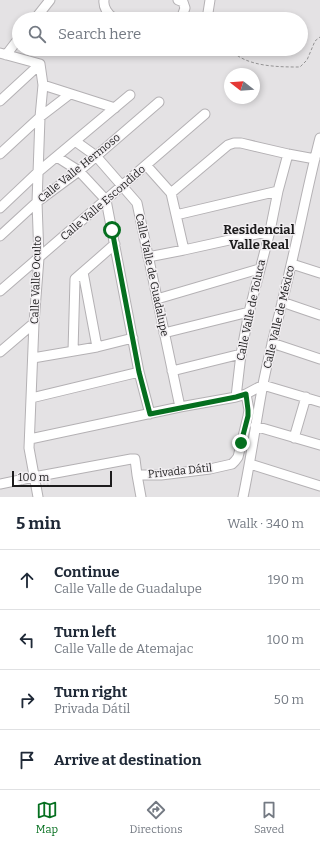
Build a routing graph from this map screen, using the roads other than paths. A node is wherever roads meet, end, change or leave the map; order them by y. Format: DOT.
graph roads {
  1 [pos="50,0"];
  2 [pos="104,0"];
  3 [pos="178,0"];
  4 [pos="210,0"];
  5 [pos="41,12"];
  6 [pos="107,12"];
  7 [pos="184,12"];
  8 [pos="209,12"];
  9 [pos="12,45"];
  10 [pos="3,54"];
  11 [pos="40,64"];
  12 [pos="43,85"];
  13 [pos="70,94"];
  14 [pos="130,95"];
  15 [pos="0,101"];
  16 [pos="159,102"];
  17 [pos="115,108"];
  18 [pos="205,114"];
  19 [pos="40,117"];
  20 [pos="320,138"];
  21 [pos="75,142"];
  22 [pos="0,154"];
  23 [pos="288,154"];
  24 [pos="96,156"];
  25 [pos="57,157"];
  26 [pos="316,164"];
  27 [pos="146,165"];
  28 [pos="79,171"];
  29 [pos="38,172"];
  30 [pos="122,186"];
  31 [pos="278,191"];
  32 [pos="171,193"];
  33 [pos="106,200"];
  34 [pos="38,202"];
  35 [pos="0,208"];
  36 [pos="176,215"];
  37 [pos="270,230"];
  38 [pos="0,236"];
  39 [pos="115,244"];
  40 [pos="184,250"];
  41 [pos="148,257"];
  42 [pos="39,258"];
  43 [pos="292,264"];
  44 [pos="260,269"];
  45 [pos="83,272"];
  46 [pos="320,273"];
  47 [pos="0,291"];
  48 [pos="157,299"];
  49 [pos="282,302"];
  50 [pos="249,312"];
  51 [pos="320,315"];
  52 [pos="34,323"];
  53 [pos="164,333"];
  54 [pos="133,338"];
  55 [pos="272,343"];
  56 [pos="97,347"];
  57 [pos="73,351"];
  58 [pos="0,352"];
  59 [pos="241,354"];
  60 [pos="33,358"];
  61 [pos="320,359"];
  62 [pos="172,371"];
  63 [pos="139,372"];
  64 [pos="263,385"];
  65 [pos="246,394"];
  66 [pos="236,397"];
  67 [pos="306,397"];
  68 [pos="31,398"];
  69 [pos="320,402"];
  70 [pos="180,407"];
  71 [pos="150,414"];
  72 [pos="255,426"];
  73 [pos="294,438"];
  74 [pos="30,439"];
  75 [pos="320,445"];
  76 [pos="250,464"];
  77 [pos="137,475"];
  78 [pos="34,476"];
  79 [pos="0,484"];
  80 [pos="320,486"];
  81 [pos="38,497"];
  82 [pos="141,497"];
  83 [pos="243,497"];
  1 -- 5 [label="street"];
  2 -- 6 [label="street"];
  3 -- 7 [label="street"];
  4 -- 8 [label="street"];
  9 -- 10 [label="street"];
  10 -- 11 [label="street"];
  11 -- 12 [label="street, Calle Valle Oculto"];
  11 -- 15 [label="street"];
  12 -- 13 [label="street"];
  12 -- 19 [label="street, Calle Valle Oculto"];
  13 -- 17 [label="street"];
  13 -- 19 [label="street"];
  14 -- 17 [label="street, Calle Valle Hermoso"];
  16 -- 24 [label="street, Calle Valle Hermoso"];
  17 -- 21 [label="street, Calle Valle Hermoso"];
  18 -- 27 [label="street, Calle Valle Escondido"];
  19 -- 22 [label="street"];
  19 -- 29 [label="street, Calle Valle Oculto"];
  20 -- 26 [label="street, Calle Valle de México"];
  21 -- 24 [label="street, Calle Valle de Guadalupe"];
  21 -- 25 [label="street, Calle Valle Hermoso"];
  23 -- 26 [label="street"];
  23 -- 31 [label="street, Calle Valle de Toluca"];
  23 -- 32 [label="street"];
  24 -- 28 [label="street, Calle Valle Hermoso"];
  24 -- 30 [label="street, Calle Valle de Guadalupe"];
  25 -- 28 [label="street"];
  25 -- 29 [label="street, Calle Valle Hermoso"];
  26 -- 43 [label="street, Calle Valle de México"];
  27 -- 30 [label="street, Calle Valle Escondido"];
  27 -- 32 [label="street"];
  28 -- 33 [label="street"];
  28 -- 34 [label="street, Calle Valle Hermoso"];
  29 -- 34 [label="street, Calle Valle Oculto"];
  29 -- 35 [label="street, Calle Valle Hermoso"];
  30 -- 33 [label="street, Calle Valle Escondido"];
  30 -- 41 [label="street, Calle Valle de Guadalupe"];
  31 -- 36 [label="street"];
  31 -- 37 [label="street, Calle Valle de Toluca"];
  32 -- 36 [label="street"];
  33 -- 39 [label="street"];
  33 -- 42 [label="street, Calle Valle Escondido"];
  34 -- 38 [label="street, Calle Valle Hermoso"];
  34 -- 42 [label="street, Calle Valle Oculto"];
  36 -- 40 [label="street"];
  37 -- 40 [label="street"];
  37 -- 44 [label="street, Calle Valle de Toluca"];
  39 -- 45 [label="street"];
  39 -- 54 [label="street"];
  40 -- 41 [label="street"];
  41 -- 48 [label="street, Calle Valle de Guadalupe"];
  42 -- 47 [label="street, Calle Valle Escondido"];
  42 -- 52 [label="street, Calle Valle Oculto"];
  43 -- 46 [label="street"];
  43 -- 49 [label="street, Calle Valle de México"];
  44 -- 48 [label="street"];
  44 -- 50 [label="street, Calle Valle de Toluca"];
  45 -- 56 [label="street"];
  45 -- 57 [label="street"];
  48 -- 53 [label="street, Calle Valle de Guadalupe"];
  49 -- 51 [label="street"];
  49 -- 55 [label="street, Calle Valle de México"];
  50 -- 53 [label="street"];
  50 -- 59 [label="street, Calle Valle de Toluca"];
  52 -- 58 [label="street"];
  52 -- 60 [label="street, Calle Valle Oculto"];
  53 -- 62 [label="street, Calle Valle de Guadalupe"];
  54 -- 56 [label="street"];
  54 -- 63 [label="street"];
  55 -- 61 [label="street"];
  55 -- 64 [label="street, Calle Valle de México"];
  56 -- 57 [label="street"];
  57 -- 60 [label="street"];
  59 -- 62 [label="street"];
  59 -- 66 [label="street, Calle Valle de Toluca"];
  60 -- 68 [label="street, Calle Valle Oculto"];
  62 -- 70 [label="street, Calle Valle de Guadalupe"];
  63 -- 68 [label="street"];
  63 -- 71 [label="street"];
  64 -- 65 [label="street"];
  64 -- 67 [label="street"];
  64 -- 72 [label="street, Calle Valle de México"];
  65 -- 66 [label="street"];
  65 -- 77 [label="street, Privada Dátil"];
  66 -- 70 [label="street"];
  67 -- 69 [label="street"];
  67 -- 73 [label="street"];
  68 -- 74 [label="street, Calle Valle Oculto"];
  70 -- 71 [label="street"];
  71 -- 74 [label="street"];
  72 -- 73 [label="street"];
  72 -- 76 [label="street, Calle Valle de México"];
  73 -- 75 [label="street"];
  74 -- 78 [label="street, Calle Valle Oculto"];
  76 -- 80 [label="street"];
  76 -- 83 [label="street, Calle Valle de México"];
  77 -- 78 [label="street, Privada Dátil"];
  77 -- 82 [label="street"];
  78 -- 79 [label="street, Privada Dátil"];
  78 -- 81 [label="street, Calle Valle Oculto"];
}
